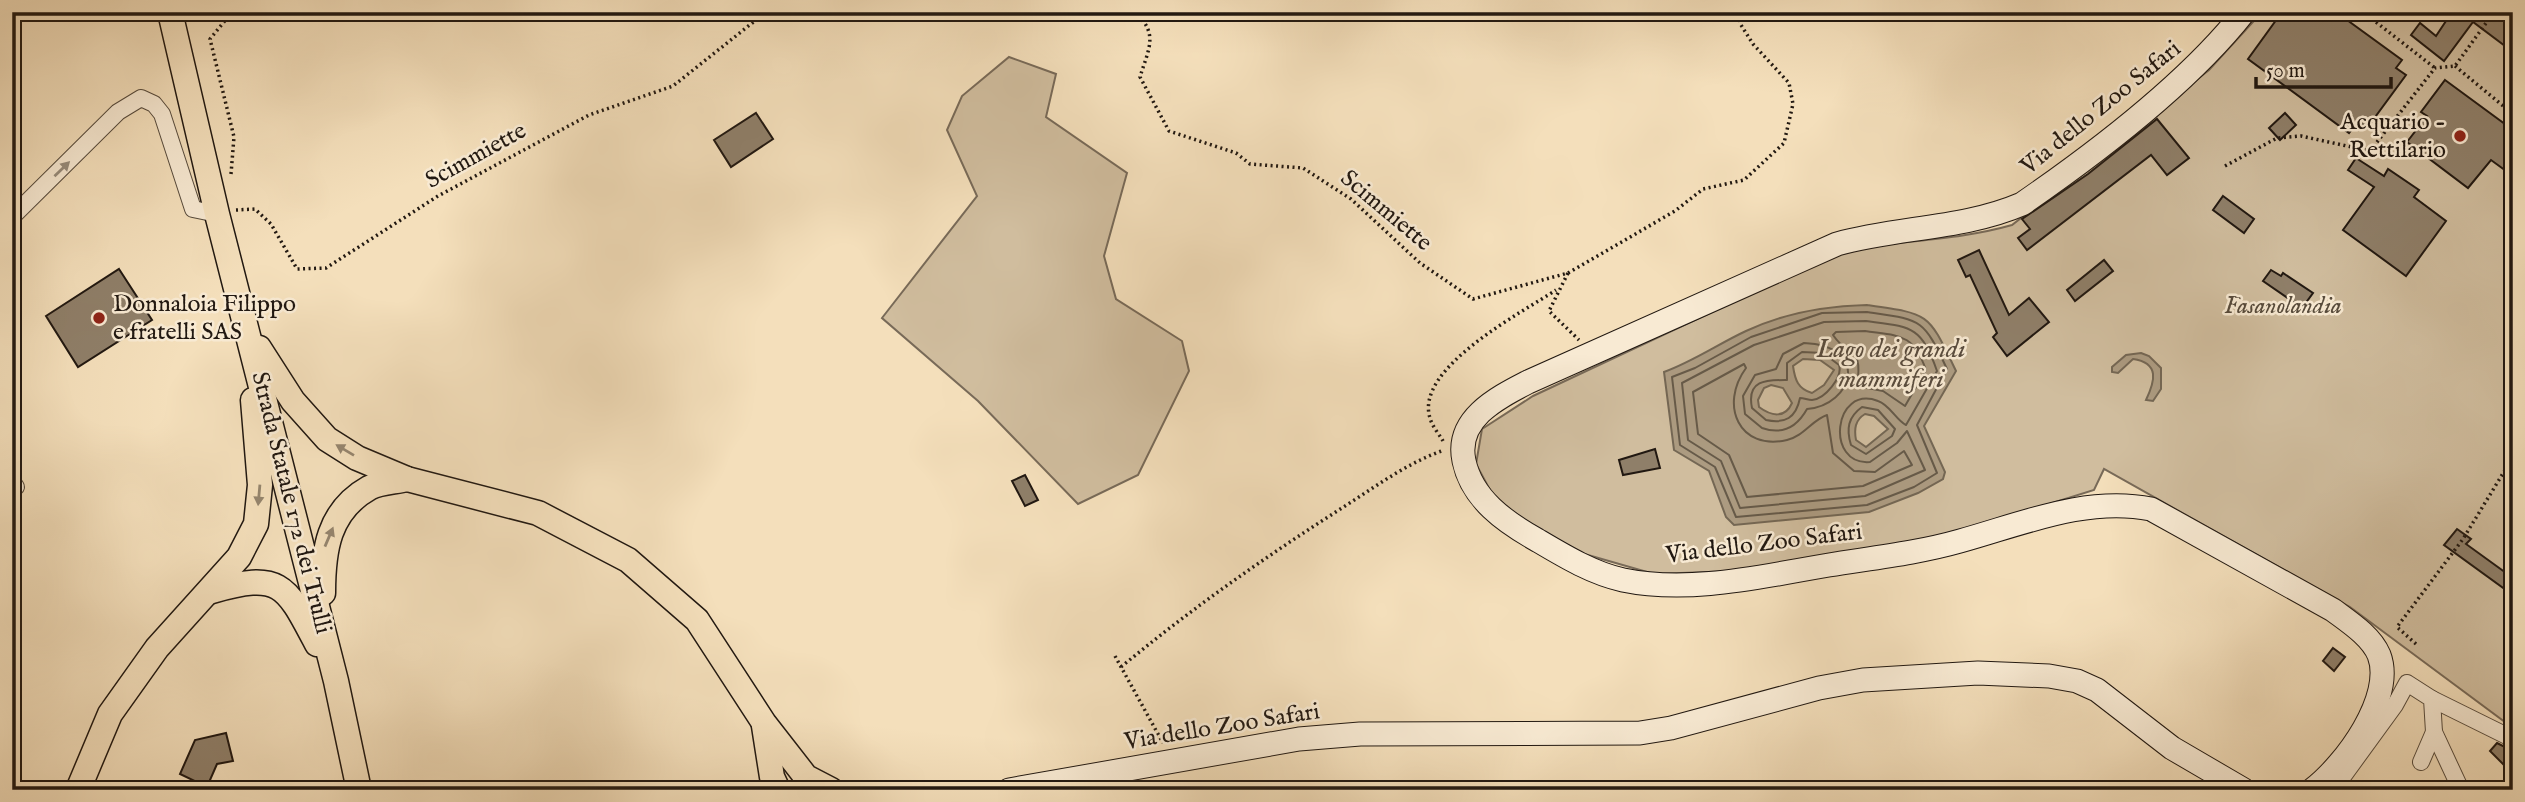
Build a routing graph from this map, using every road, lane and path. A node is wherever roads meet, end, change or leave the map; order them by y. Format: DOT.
graph roads {
  1 [pos="170,12"];
  2 [pos="232,12"];
  3 [pos="766,12"];
  4 [pos="1134,12"];
  5 [pos="1738,12"];
  6 [pos="2244,12"];
  7 [pos="2362,12"];
  8 [pos="2494,12"];
  9 [pos="2455,66"];
  10 [pos="2435,68"];
  11 [pos="2513,114"];
  12 [pos="2225,166"];
  13 [pos="214,202"];
  14 [pos="12,217"];
  15 [pos="1568,273"];
  16 [pos="1558,289"];
  17 [pos="247,330"];
  18 [pos="1593,354"];
  19 [pos="2513,457"];
  20 [pos="407,479"];
  21 [pos="212,591"];
  22 [pos="323,629"];
  23 [pos="2416,644"];
  24 [pos="1115,656"];
  25 [pos="1121,667"];
  26 [pos="336,681"];
  27 [pos="2432,699"];
  28 [pos="764,723"];
  29 [pos="2434,732"];
  30 [pos="2513,739"];
  31 [pos="1172,760"];
  32 [pos="2421,762"];
  33 [pos="807,784"];
  34 [pos="773,786"];
  35 [pos="78,790"];
  36 [pos="359,790"];
  37 [pos="831,790"];
  38 [pos="1009,790"];
  39 [pos="2244,790"];
  40 [pos="2312,790"];
  41 [pos="2327,790"];
  42 [pos="2461,790"];
  1 -- 13 [label="main road, Strada Statale 172 dei Trulli"];
  2 -- 13 [label="path"];
  3 -- 13 [label="path, Scimmiette"];
  4 -- 15 [label="path, Scimmiette"];
  5 -- 15 [label="path"];
  6 -- 18 [label="street, Via dello Zoo Safari"];
  7 -- 10 [label="path"];
  8 -- 9 [label="path"];
  9 -- 10 [label="path"];
  9 -- 11 [label="path"];
  10 -- 12 [label="path"];
  14 -- 13 [label="street, one-way"];
  13 -- 17 [label="main road, Strada Statale 172 dei Trulli"];
  15 -- 16 [label="path"];
  16 -- 18 [label="path"];
  16 -- 25 [label="path"];
  20 -- 17 [label="main road, one-way"];
  17 -- 21 [label="main road, one-way"];
  17 -- 22 [label="main road, Strada Statale 172 dei Trulli"];
  18 -- 40 [label="street, Via dello Zoo Safari"];
  19 -- 23 [label="path"];
  22 -- 20 [label="main road, one-way"];
  20 -- 28 [label="main road"];
  21 -- 26 [label="main road"];
  21 -- 35 [label="main road"];
  22 -- 26 [label="main road, Strada Statale 172 dei Trulli"];
  24 -- 25 [label="path"];
  25 -- 31 [label="path"];
  26 -- 36 [label="main road, Strada Statale 172 dei Trulli"];
  27 -- 29 [label="street"];
  27 -- 30 [label="street"];
  27 -- 41 [label="street"];
  28 -- 33 [label="main road"];
  28 -- 34 [label="main road"];
  29 -- 32 [label="street"];
  29 -- 42 [label="street"];
  31 -- 38 [label="street, Via dello Zoo Safari"];
  31 -- 39 [label="street, Via dello Zoo Safari"];
  33 -- 37 [label="main road"];
}
